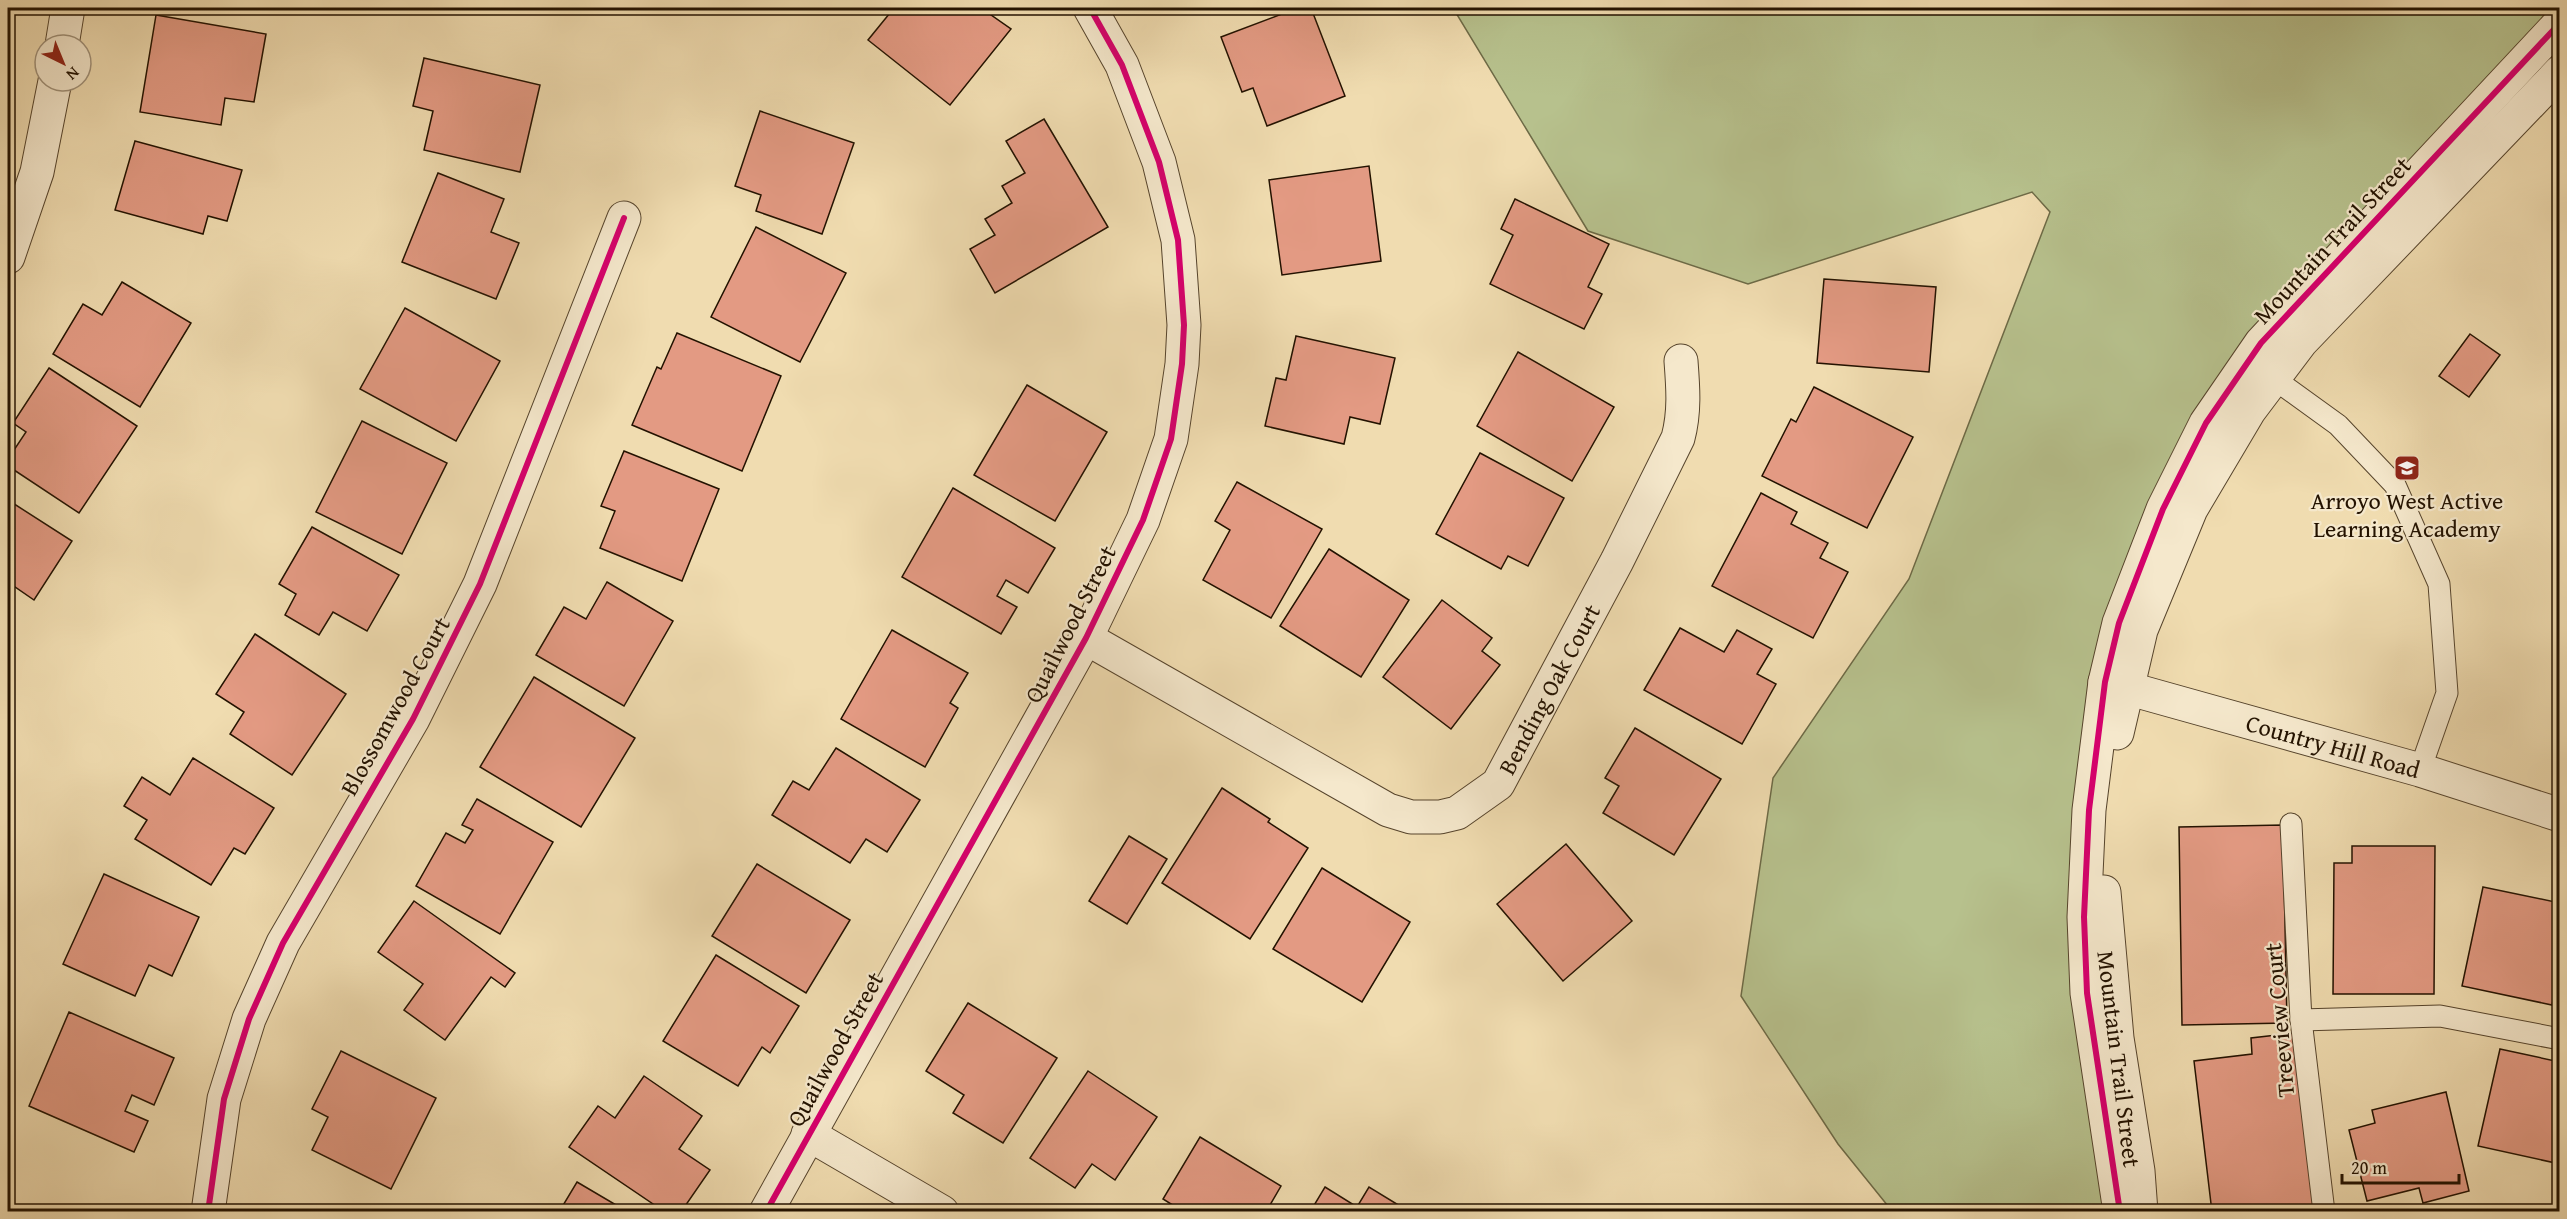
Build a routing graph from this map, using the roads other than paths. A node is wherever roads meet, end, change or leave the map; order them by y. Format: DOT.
graph roads {
  1 [pos="68,8"];
  2 [pos="1090,8"];
  3 [pos="2559,22"];
  4 [pos="64,33"];
  5 [pos="2559,72"];
  6 [pos="53,93"];
  7 [pos="624,218"];
  8 [pos="8,257"];
  9 [pos="1681,361"];
  10 [pos="2273,378"];
  11 [pos="1086,638"];
  12 [pos="2116,684"];
  13 [pos="2420,770"];
  14 [pos="2559,814"];
  15 [pos="2291,824"];
  16 [pos="2301,1020"];
  17 [pos="2559,1039"];
  18 [pos="808,1134"];
  19 [pos="208,1212"];
  20 [pos="766,1212"];
  21 [pos="942,1212"];
  22 [pos="2120,1212"];
  23 [pos="2141,1212"];
  24 [pos="2324,1212"];
  1 -- 4 [label="street"];
  2 -- 11 [label="street, Quailwood Street"];
  3 -- 12 [label="street, Mountain Trail Street"];
  5 -- 10 [label="street, Mountain Trail Street"];
  6 -- 8 [label="street"];
  7 -- 19 [label="street, Blossomwood Court"];
  9 -- 11 [label="street, Bending Oak Court"];
  10 -- 12 [label="street, Mountain Trail Street"];
  10 -- 13 [label="lane"];
  11 -- 18 [label="street, Quailwood Street"];
  12 -- 13 [label="street, Country Hill Road"];
  12 -- 22 [label="street, Mountain Trail Street"];
  12 -- 23 [label="street, Mountain Trail Street"];
  13 -- 14 [label="street, Country Hill Road"];
  15 -- 16 [label="lane, Treeview Court"];
  16 -- 17 [label="lane"];
  16 -- 24 [label="lane, Treeview Court"];
  18 -- 20 [label="street, Quailwood Street"];
  18 -- 21 [label="street"];
}
